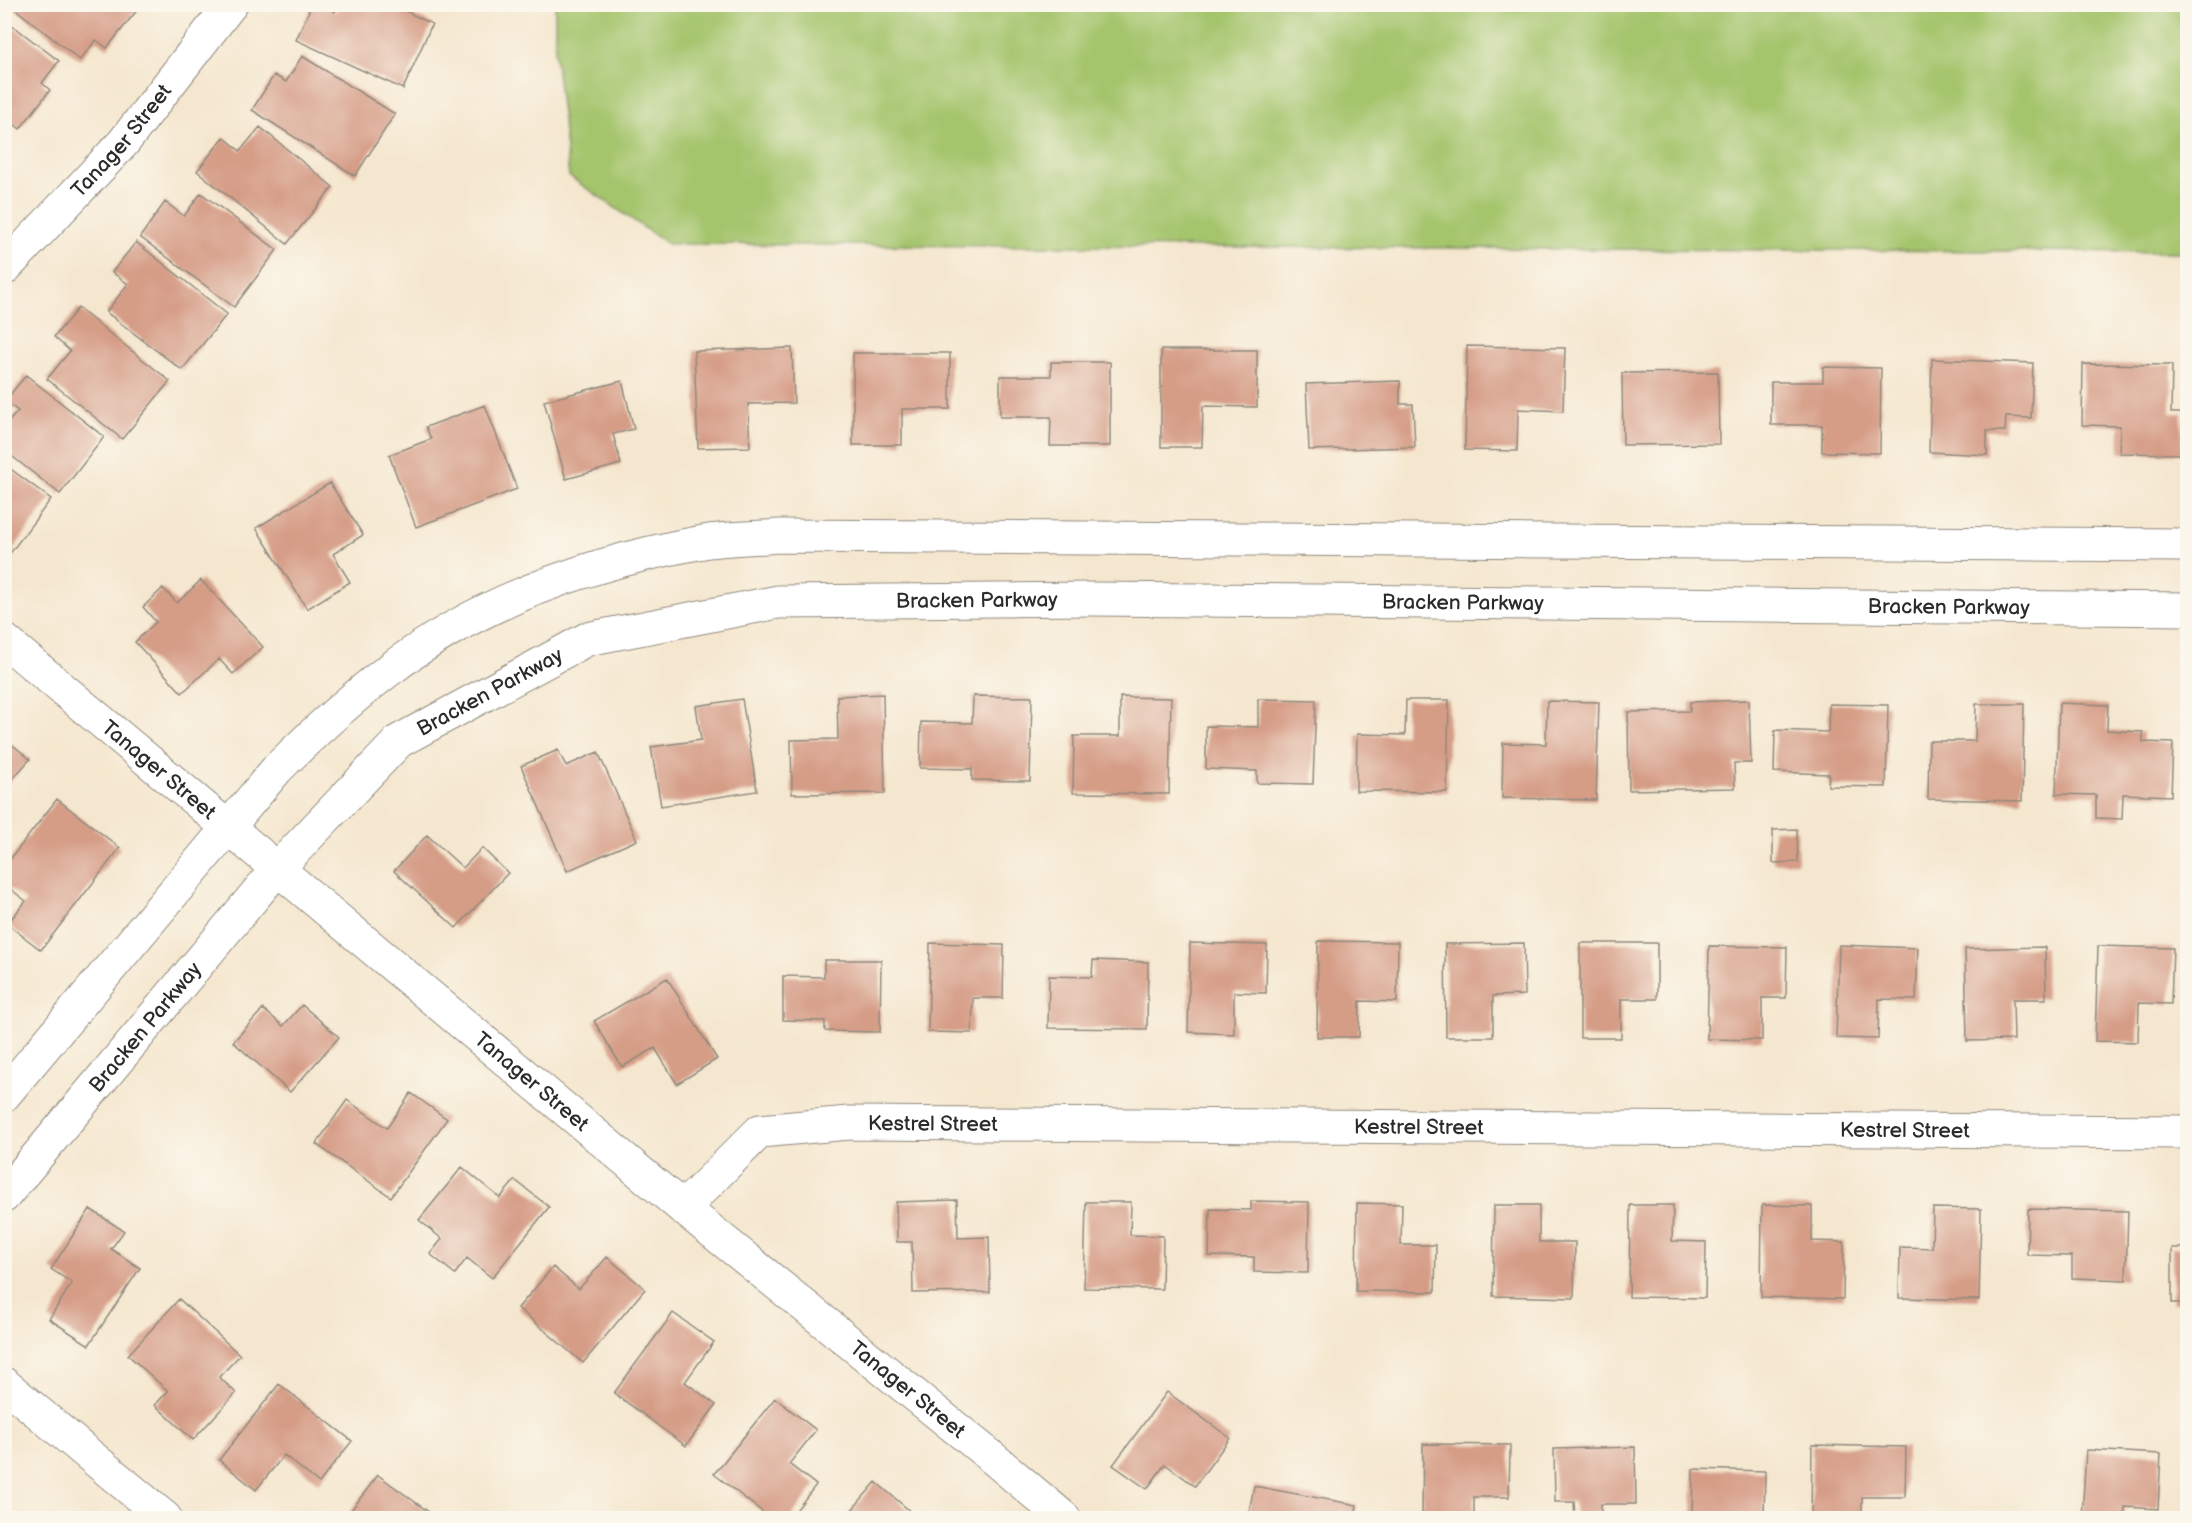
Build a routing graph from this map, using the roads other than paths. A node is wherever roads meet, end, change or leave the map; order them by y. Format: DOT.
graph roads {
  1 [pos="231,4"];
  2 [pos="4,269"];
  3 [pos="2187,545"];
  4 [pos="2187,609"];
  5 [pos="4,640"];
  6 [pos="227,827"];
  7 [pos="277,869"];
  8 [pos="4,1095"];
  9 [pos="2187,1132"];
  10 [pos="4,1196"];
  11 [pos="682,1208"];
  12 [pos="4,1384"];
  13 [pos="165,1518"];
  14 [pos="1064,1518"];
  1 -- 2 [label="street, Tanager Street"];
  3 -- 6 [label="street"];
  4 -- 7 [label="street, Bracken Parkway"];
  5 -- 6 [label="street, Tanager Street"];
  6 -- 7 [label="street, Tanager Street"];
  6 -- 8 [label="street"];
  7 -- 10 [label="street, Bracken Parkway"];
  7 -- 11 [label="street, Tanager Street"];
  9 -- 11 [label="street, Kestrel Street"];
  11 -- 14 [label="street, Tanager Street"];
  12 -- 13 [label="street"];
}
